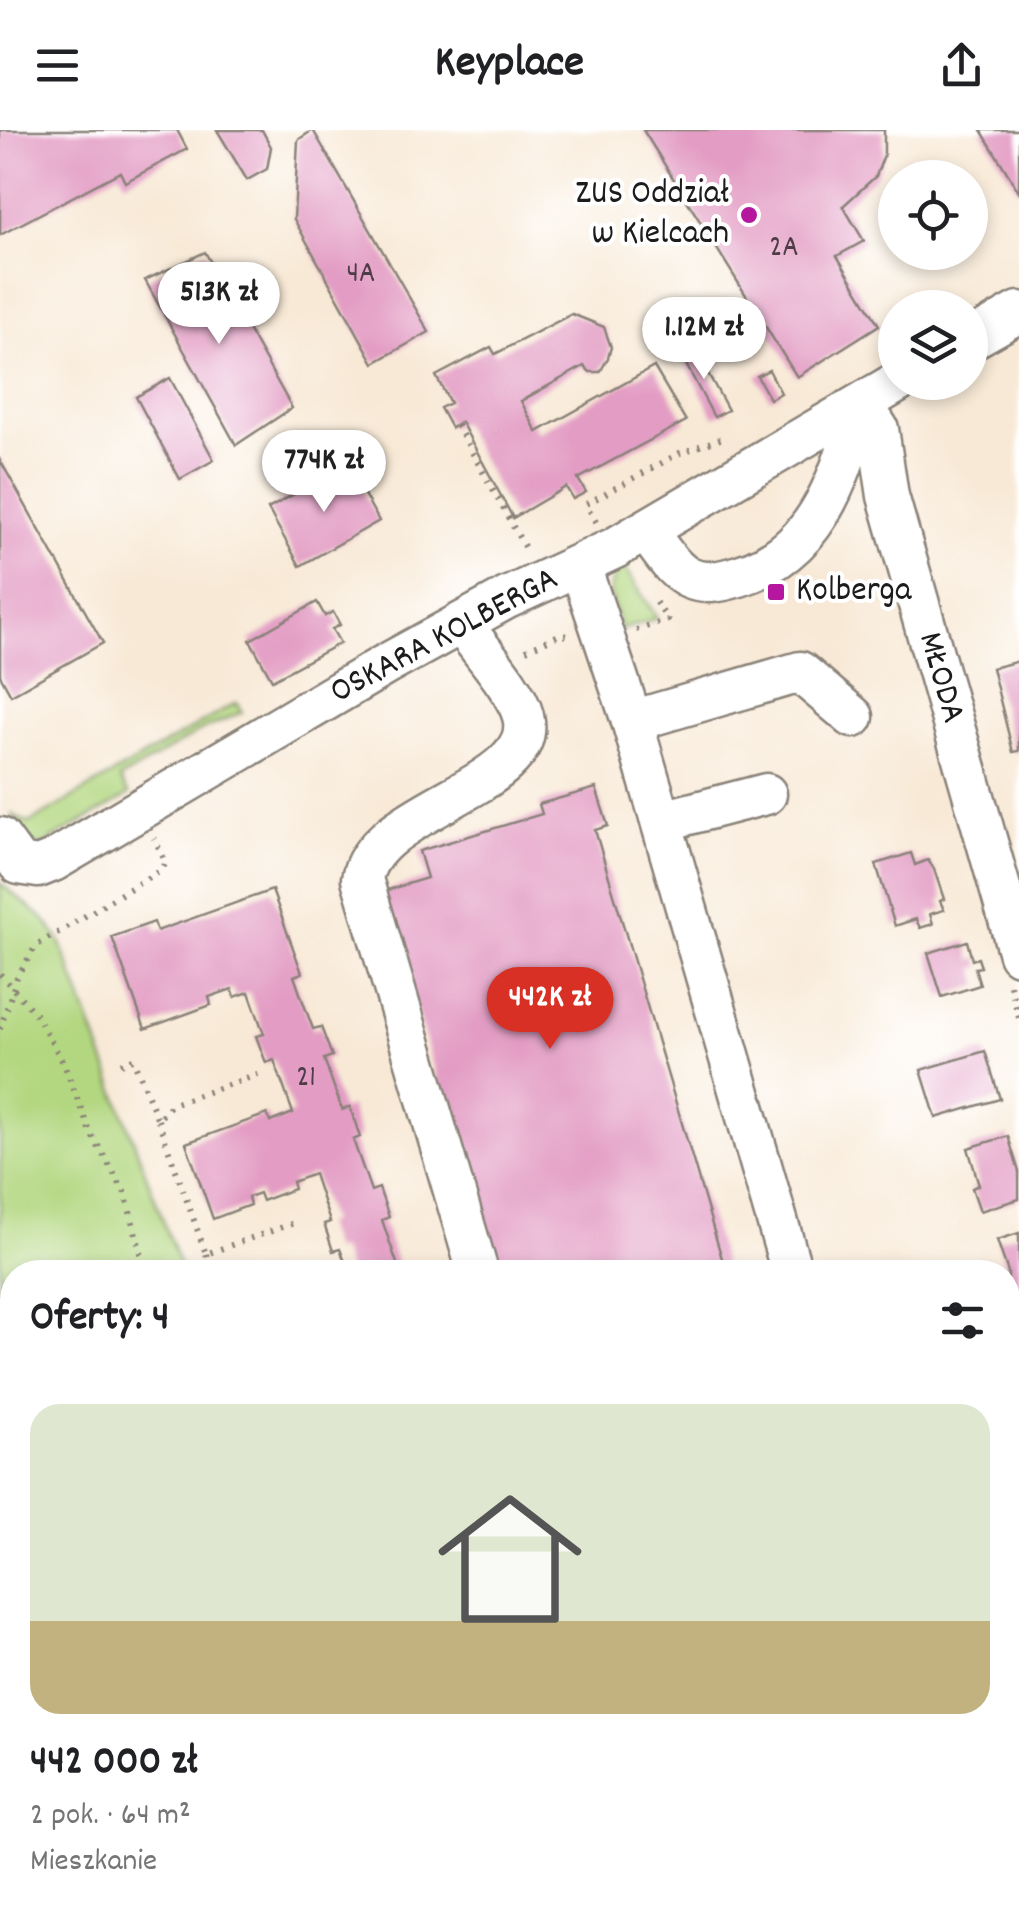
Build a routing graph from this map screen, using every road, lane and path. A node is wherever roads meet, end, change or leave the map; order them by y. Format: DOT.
graph roads {
  1 [pos="1019,312"];
  2 [pos="988,330"];
  3 [pos="878,394"];
  4 [pos="862,404"];
  5 [pos="457,424"];
  6 [pos="594,521"];
  7 [pos="646,531"];
  8 [pos="579,548"];
  9 [pos="529,556"];
  10 [pos="684,615"];
  11 [pos="668,620"];
  12 [pos="463,625"];
  13 [pos="853,717"];
  14 [pos="632,721"];
  15 [pos="766,794"];
  16 [pos="662,821"];
  17 [pos="158,834"];
  18 [pos="0,838"];
  19 [pos="1014,968"];
  20 [pos="0,974"];
  21 [pos="14,989"];
  22 [pos="1019,1018"];
  23 [pos="0,1026"];
  24 [pos="121,1064"];
  25 [pos="260,1074"];
  26 [pos="158,1120"];
  27 [pos="297,1222"];
  28 [pos="206,1254"];
  29 [pos="143,1260"];
  30 [pos="208,1260"];
  31 [pos="474,1260"];
  32 [pos="789,1260"];
  1 -- 2 [label="street"];
  3 -- 4 [label="street, OSKARA KOLBERGA"];
  4 -- 7 [label="street, OSKARA KOLBERGA"];
  4 -- 7 [label="street"];
  4 -- 19 [label="street, MŁODA"];
  5 -- 9 [label="path"];
  6 -- 8 [label="path"];
  7 -- 8 [label="street, OSKARA KOLBERGA"];
  8 -- 12 [label="street, OSKARA KOLBERGA"];
  8 -- 14 [label="street"];
  10 -- 11 [label="path"];
  12 -- 18 [label="street, OSKARA KOLBERGA"];
  12 -- 31 [label="street"];
  13 -- 14 [label="street"];
  14 -- 16 [label="street"];
  15 -- 16 [label="street"];
  16 -- 32 [label="street"];
  17 -- 21 [label="path"];
  19 -- 22 [label="path"];
  20 -- 21 [label="path"];
  21 -- 23 [label="path"];
  21 -- 29 [label="path"];
  24 -- 26 [label="path"];
  25 -- 26 [label="path"];
  26 -- 28 [label="path"];
  27 -- 28 [label="path"];
  28 -- 30 [label="path"];
}
